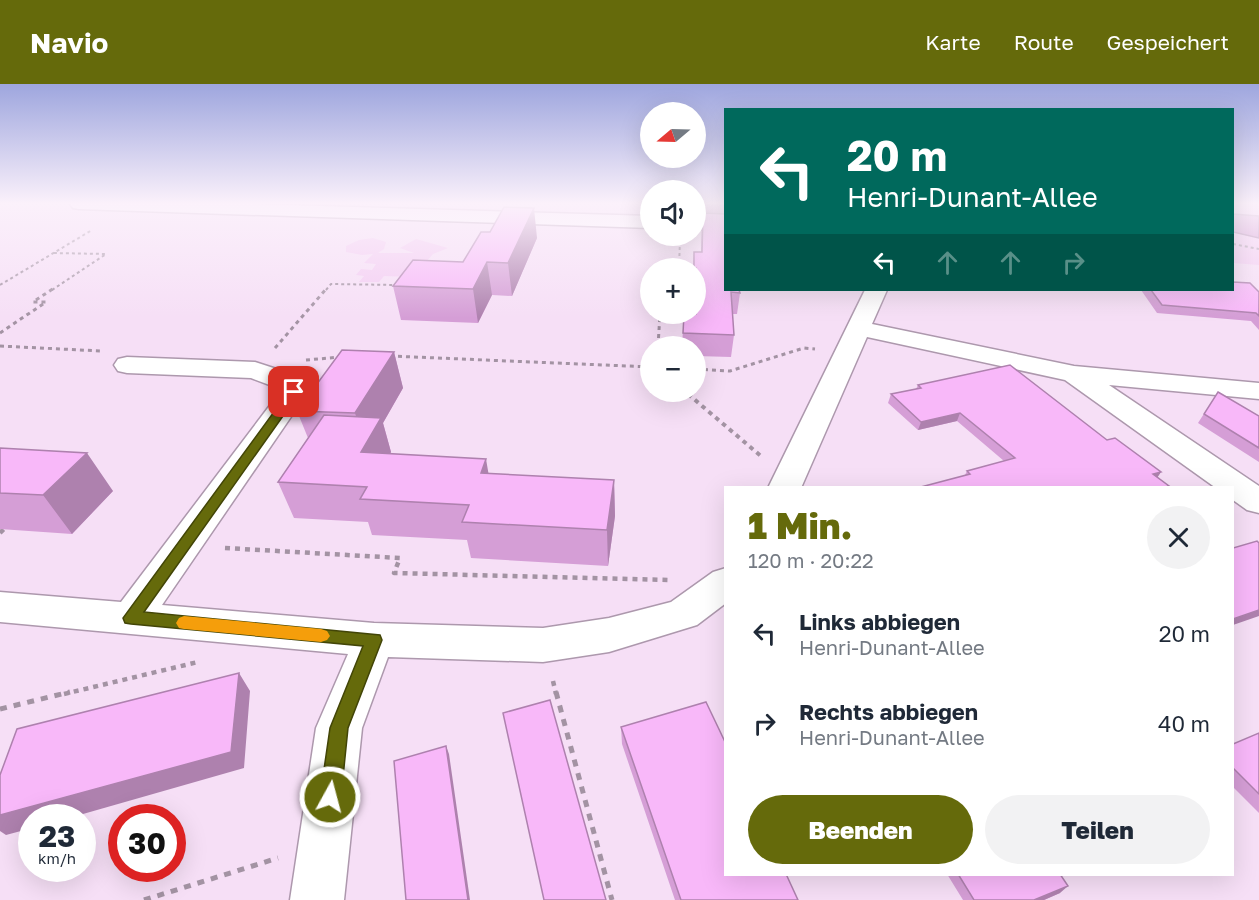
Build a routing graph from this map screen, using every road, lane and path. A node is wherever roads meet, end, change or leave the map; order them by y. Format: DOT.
graph roads {
  1 [pos="71,242"];
  2 [pos="1234,244"];
  3 [pos="1259,249"];
  4 [pos="53,253"];
  5 [pos="0,285"];
  6 [pos="401,285"];
  7 [pos="876,291"];
  8 [pos="859,328"];
  9 [pos="0,333"];
  10 [pos="0,346"];
  11 [pos="848,353"];
  12 [pos="379,356"];
  13 [pos="344,357"];
  14 [pos="127,365"];
  15 [pos="258,367"];
  16 [pos="640,367"];
  17 [pos="706,370"];
  18 [pos="1074,374"];
  19 [pos="1259,391"];
  20 [pos="696,402"];
  21 [pos="786,484"];
  22 [pos="1227,486"];
  23 [pos="1234,491"];
  24 [pos="1249,502"];
  25 [pos="183,546"];
  26 [pos="679,580"];
  27 [pos="724,583"];
  28 [pos="0,607"];
  29 [pos="131,618"];
  30 [pos="374,640"];
  31 [pos="208,659"];
  32 [pos="0,709"];
  33 [pos="560,709"];
  34 [pos="325,844"];
  35 [pos="144,900"];
  36 [pos="317,900"];
  37 [pos="612,900"];
  1 -- 4 [label="path"];
  2 -- 3 [label="path"];
  4 -- 5 [label="path"];
  4 -- 9 [label="path"];
  6 -- 15 [label="path"];
  7 -- 8 [label="street"];
  8 -- 11 [label="street"];
  8 -- 18 [label="street"];
  10 -- 14 [label="path"];
  11 -- 17 [label="path"];
  11 -- 21 [label="street"];
  12 -- 16 [label="path"];
  13 -- 15 [label="path"];
  14 -- 15 [label="street"];
  15 -- 25 [label="street"];
  18 -- 19 [label="street"];
  18 -- 22 [label="street"];
  20 -- 21 [label="path"];
  23 -- 24 [label="street"];
  25 -- 26 [label="path"];
  25 -- 29 [label="street"];
  27 -- 30 [label="street"];
  28 -- 29 [label="street"];
  29 -- 30 [label="street"];
  30 -- 34 [label="street"];
  31 -- 32 [label="path"];
  33 -- 37 [label="path"];
  34 -- 35 [label="path"];
  34 -- 36 [label="street"];
}
